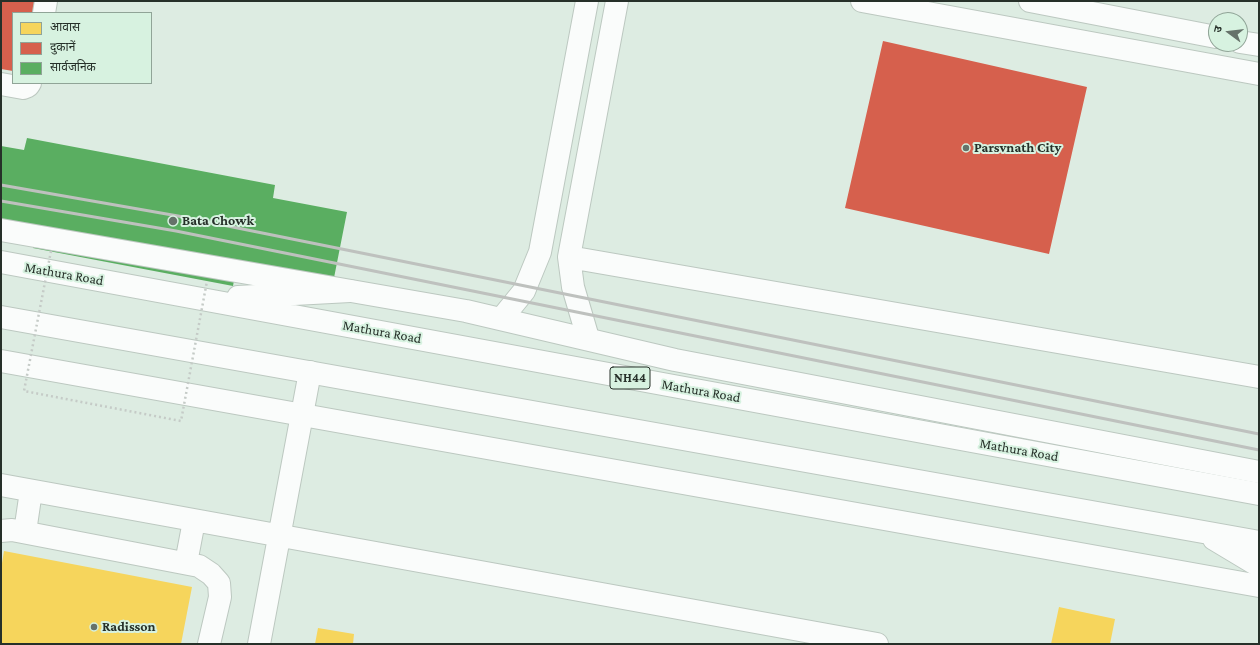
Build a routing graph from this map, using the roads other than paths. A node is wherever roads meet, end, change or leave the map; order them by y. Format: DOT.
graph roads {
  1 [pos="46,1"];
  2 [pos="587,1"];
  3 [pos="617,1"];
  4 [pos="862,1"];
  5 [pos="1030,1"];
  6 [pos="44,12"];
  7 [pos="1208,35"];
  8 [pos="1248,43"];
  9 [pos="1259,45"];
  10 [pos="1259,74"];
  11 [pos="1,84"];
  12 [pos="29,84"];
  13 [pos="1,230"];
  14 [pos="569,257"];
  15 [pos="1,262"];
  16 [pos="204,290"];
  17 [pos="350,291"];
  18 [pos="1,317"];
  19 [pos="502,318"];
  20 [pos="588,338"];
  21 [pos="1,361"];
  22 [pos="310,372"];
  23 [pos="1259,377"];
  24 [pos="302,416"];
  25 [pos="1259,472"];
  26 [pos="1,485"];
  27 [pos="31,490"];
  28 [pos="1259,494"];
  29 [pos="194,520"];
  30 [pos="1,531"];
  31 [pos="25,532"];
  32 [pos="1203,532"];
  33 [pos="279,536"];
  34 [pos="1259,542"];
  35 [pos="186,563"];
  36 [pos="1259,566"];
  37 [pos="1259,586"];
  38 [pos="209,644"];
  39 [pos="259,644"];
  40 [pos="877,644"];
  1 -- 6 [label="main road"];
  2 -- 19 [label="main road"];
  3 -- 14 [label="main road"];
  4 -- 10 [label="main road"];
  5 -- 7 [label="main road"];
  8 -- 9 [label="main road"];
  11 -- 12 [label="main road"];
  13 -- 17 [label="main road"];
  14 -- 20 [label="main road"];
  14 -- 23 [label="main road"];
  15 -- 16 [label="main road, Mathura Road / NH44"];
  16 -- 17 [label="main road"];
  16 -- 28 [label="main road, Mathura Road / NH44"];
  17 -- 19 [label="main road"];
  18 -- 22 [label="main road"];
  19 -- 20 [label="main road"];
  20 -- 25 [label="main road"];
  21 -- 24 [label="main road"];
  22 -- 24 [label="main road"];
  22 -- 32 [label="main road"];
  24 -- 33 [label="main road"];
  24 -- 37 [label="main road"];
  26 -- 27 [label="main road"];
  27 -- 29 [label="main road"];
  27 -- 31 [label="main road"];
  29 -- 33 [label="main road"];
  29 -- 35 [label="main road"];
  30 -- 31 [label="main road"];
  31 -- 35 [label="main road"];
  32 -- 34 [label="main road"];
  32 -- 36 [label="main road"];
  33 -- 39 [label="main road"];
  33 -- 40 [label="main road"];
  35 -- 38 [label="main road"];
}
